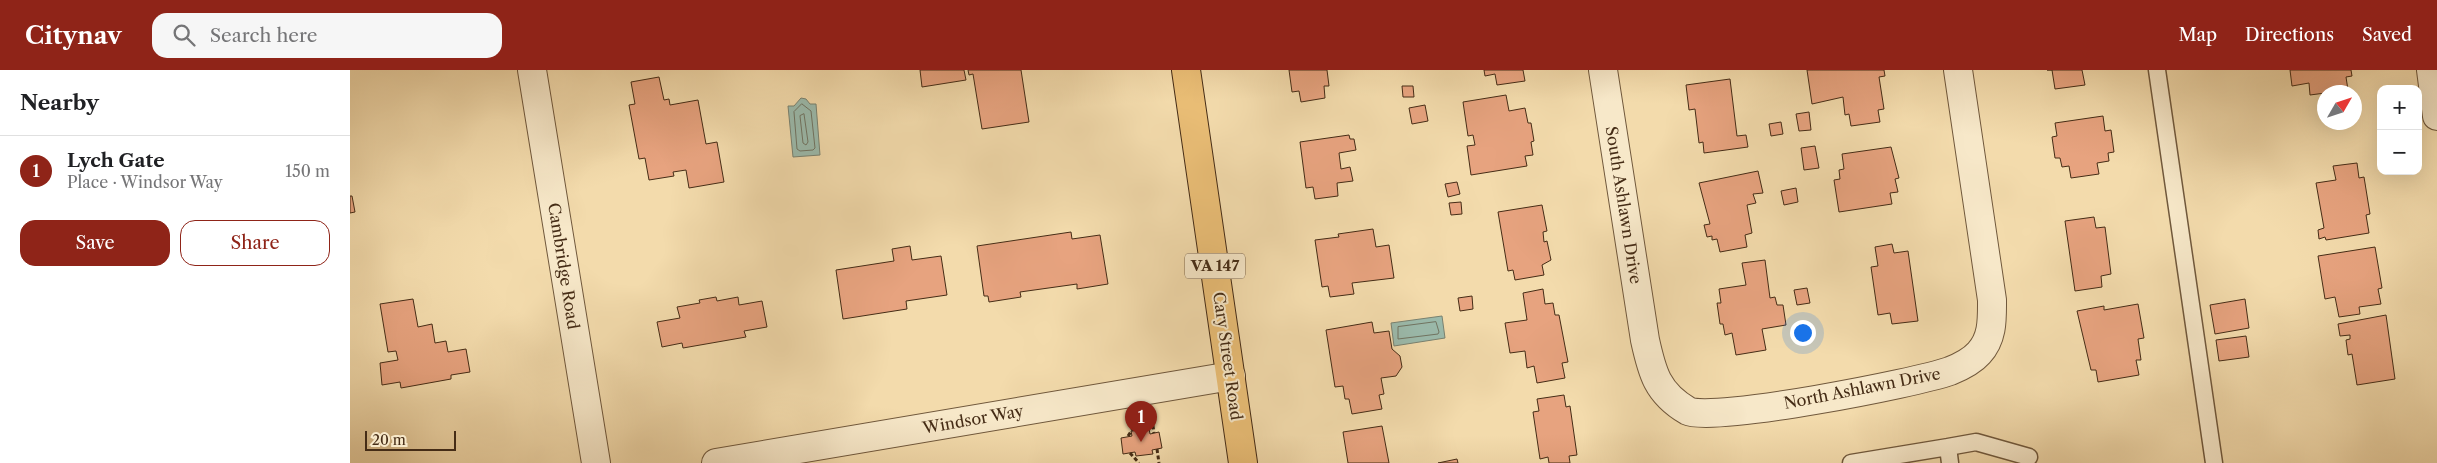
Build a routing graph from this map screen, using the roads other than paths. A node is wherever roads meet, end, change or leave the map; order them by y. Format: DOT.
graph roads {
  1 [pos="532,70"];
  2 [pos="1186,70"];
  3 [pos="1603,70"];
  4 [pos="1958,70"];
  5 [pos="2157,70"];
  6 [pos="2430,70"];
  7 [pos="2437,116"];
  8 [pos="1645,340"];
  9 [pos="1231,376"];
  10 [pos="1948,446"];
  11 [pos="2029,457"];
  12 [pos="596,463"];
  13 [pos="716,463"];
  14 [pos="1243,463"];
  15 [pos="1851,463"];
  16 [pos="1950,463"];
  17 [pos="2214,463"];
  1 -- 12 [label="street, Cambridge Road"];
  2 -- 9 [label="main road, Cary Street Road / VA 147"];
  3 -- 8 [label="street, South Ashlawn Drive"];
  4 -- 8 [label="street, North Ashlawn Drive"];
  5 -- 17 [label="lane"];
  6 -- 7 [label="street"];
  9 -- 13 [label="street, Windsor Way"];
  9 -- 14 [label="main road, Cary Street Road / VA 147"];
  10 -- 11 [label="lane"];
  10 -- 15 [label="lane"];
  10 -- 16 [label="lane"];
}
